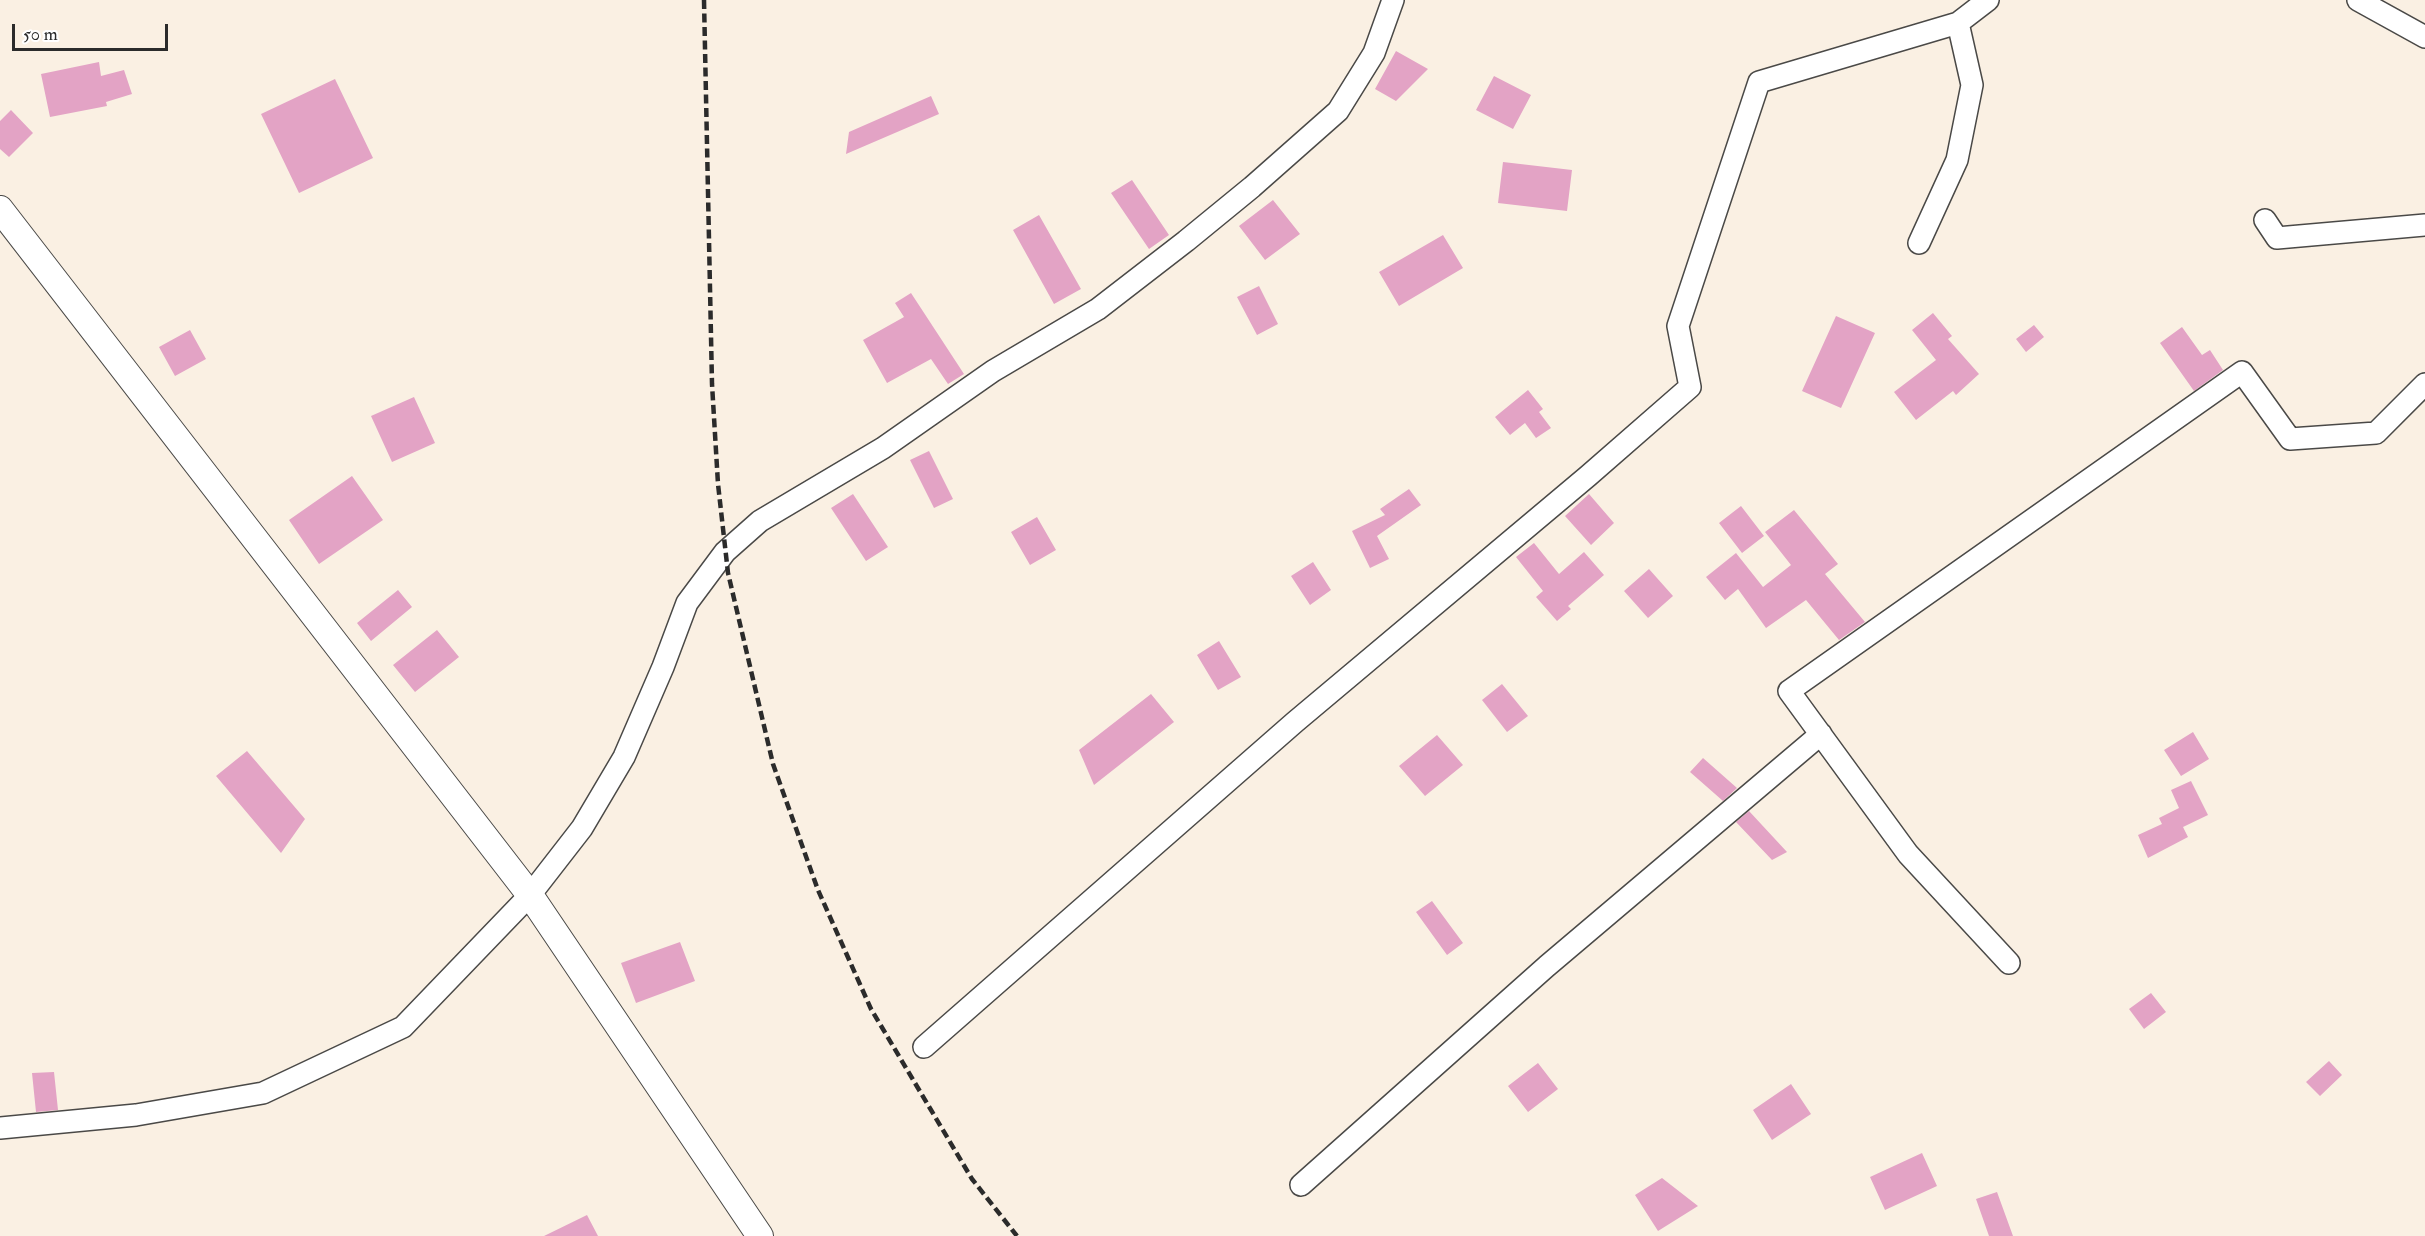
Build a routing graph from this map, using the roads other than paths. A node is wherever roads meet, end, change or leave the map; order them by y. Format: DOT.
graph roads {
  1 [pos="1393,0"];
  2 [pos="1988,0"];
  3 [pos="2358,0"];
  4 [pos="1958,23"];
  5 [pos="2425,37"];
  6 [pos="0,209"];
  7 [pos="2265,220"];
  8 [pos="2425,225"];
  9 [pos="1919,243"];
  10 [pos="2425,384"];
  11 [pos="1821,734"];
  12 [pos="530,894"];
  13 [pos="2008,963"];
  14 [pos="924,1047"];
  15 [pos="0,1128"];
  16 [pos="1301,1185"];
  17 [pos="760,1236"];
  1 -- 12 [label="street"];
  2 -- 4 [label="street"];
  3 -- 5 [label="street"];
  4 -- 9 [label="street"];
  4 -- 14 [label="street"];
  6 -- 12 [label="main road"];
  7 -- 8 [label="street"];
  10 -- 11 [label="street"];
  11 -- 13 [label="street"];
  11 -- 16 [label="street"];
  12 -- 15 [label="street"];
  12 -- 17 [label="main road"];
}
